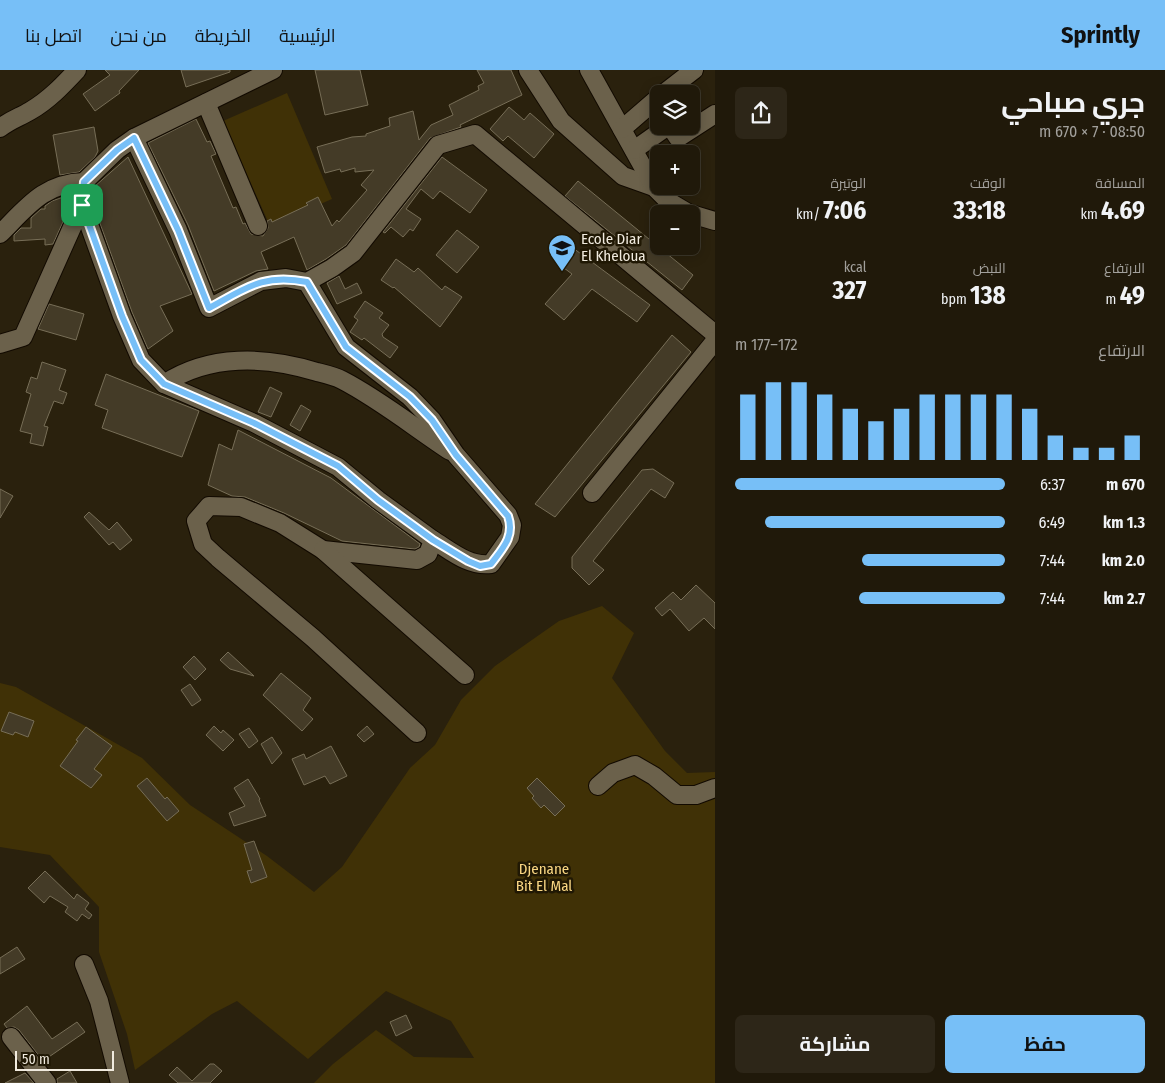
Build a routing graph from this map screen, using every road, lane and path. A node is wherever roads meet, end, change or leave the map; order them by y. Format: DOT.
graph roads {
  1 [pos="77,70"];
  2 [pos="273,70"];
  3 [pos="528,70"];
  4 [pos="589,70"];
  5 [pos="694,70"];
  6 [pos="675,85"];
  7 [pos="206,103"];
  8 [pos="650,105"];
  9 [pos="715,114"];
  10 [pos="700,124"];
  11 [pos="0,128"];
  12 [pos="622,129"];
  13 [pos="656,135"];
  14 [pos="134,138"];
  15 [pos="634,150"];
  16 [pos="650,180"];
  17 [pos="84,182"];
  18 [pos="650,186"];
  19 [pos="662,195"];
  20 [pos="82,205"];
  21 [pos="675,205"];
  22 [pos="700,217"];
  23 [pos="715,221"];
  24 [pos="258,226"];
  25 [pos="0,234"];
  26 [pos="307,282"];
  27 [pos="715,334"];
  28 [pos="715,341"];
  29 [pos="0,344"];
  30 [pos="164,384"];
  31 [pos="456,455"];
  32 [pos="592,493"];
  33 [pos="433,540"];
  34 [pos="323,550"];
  35 [pos="464,675"];
  36 [pos="416,733"];
  37 [pos="598,786"];
  38 [pos="715,788"];
  39 [pos="84,964"];
  40 [pos="11,1037"];
  41 [pos="47,1083"];
  42 [pos="120,1083"];
  1 -- 11 [label="street"];
  2 -- 7 [label="street"];
  3 -- 18 [label="street"];
  4 -- 12 [label="street"];
  5 -- 6 [label="street"];
  7 -- 14 [label="street"];
  7 -- 24 [label="street"];
  8 -- 12 [label="street"];
  9 -- 10 [label="street"];
  12 -- 15 [label="street"];
  13 -- 15 [label="street"];
  14 -- 17 [label="street"];
  14 -- 26 [label="street"];
  15 -- 16 [label="street"];
  17 -- 20 [label="street"];
  17 -- 25 [label="street"];
  19 -- 21 [label="street"];
  20 -- 29 [label="street"];
  20 -- 30 [label="street"];
  22 -- 23 [label="street"];
  26 -- 27 [label="street"];
  26 -- 31 [label="street"];
  28 -- 32 [label="street"];
  30 -- 31 [label="street"];
  30 -- 33 [label="street"];
  31 -- 33 [label="street"];
  33 -- 34 [label="street"];
  34 -- 35 [label="street"];
  34 -- 36 [label="street"];
  37 -- 38 [label="street"];
  39 -- 42 [label="street"];
  40 -- 41 [label="street"];
}
